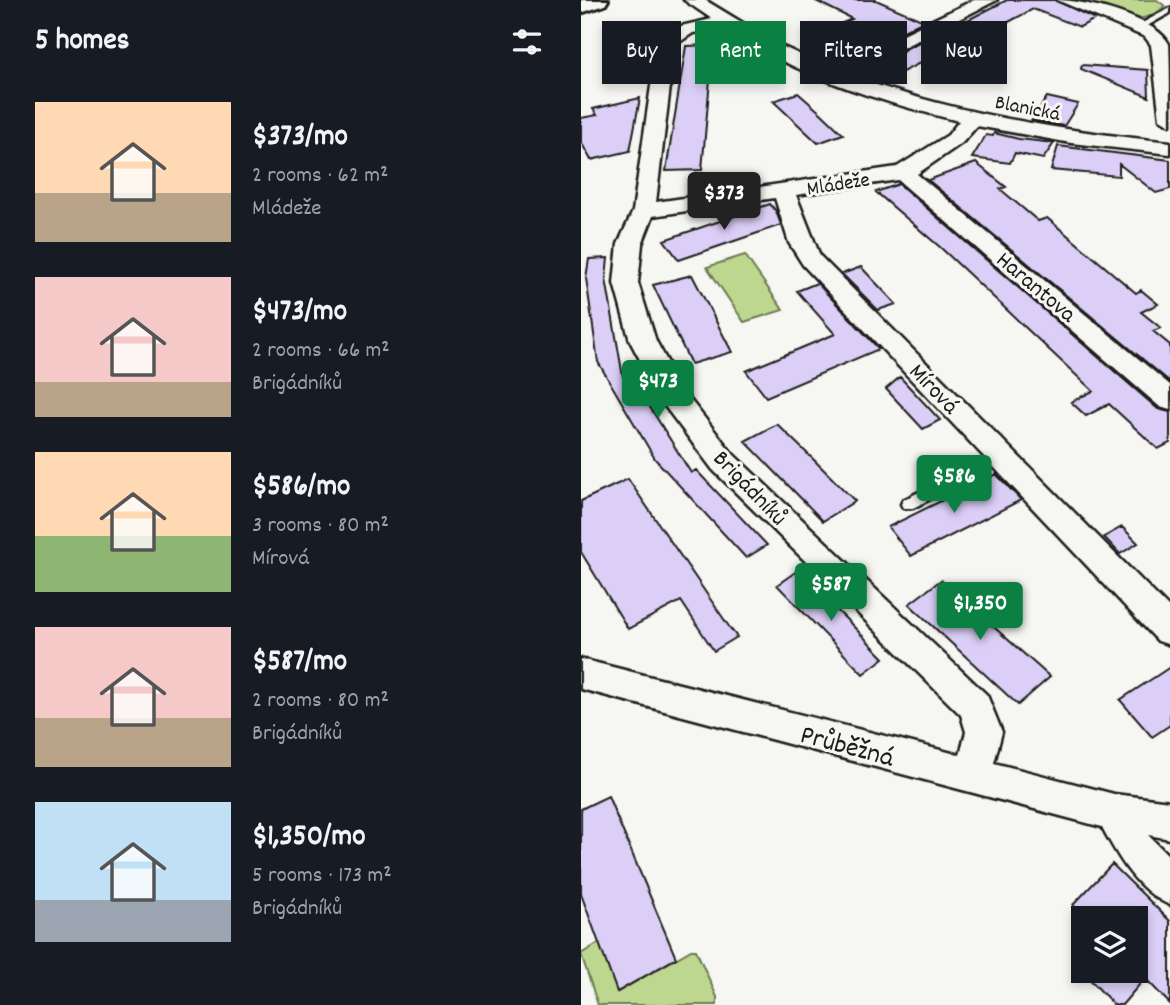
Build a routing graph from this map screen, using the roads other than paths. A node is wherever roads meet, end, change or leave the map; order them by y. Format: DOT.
graph roads {
  1 [pos="597,0"];
  2 [pos="988,0"];
  3 [pos="1066,0"];
  4 [pos="1163,0"];
  5 [pos="698,3"];
  6 [pos="1170,3"];
  7 [pos="581,6"];
  8 [pos="1170,10"];
  9 [pos="726,21"];
  10 [pos="695,27"];
  11 [pos="686,28"];
  12 [pos="1137,28"];
  13 [pos="907,39"];
  14 [pos="858,84"];
  15 [pos="972,119"];
  16 [pos="1170,119"];
  17 [pos="1170,148"];
  18 [pos="904,173"];
  19 [pos="783,191"];
  20 [pos="643,211"];
  21 [pos="1170,400"];
  22 [pos="1001,456"];
  23 [pos="908,504"];
  24 [pos="1170,631"];
  25 [pos="581,674"];
  26 [pos="973,776"];
  27 [pos="1114,813"];
  28 [pos="1170,820"];
  29 [pos="1170,885"];
  1 -- 7 [label="main road"];
  2 -- 13 [label="street"];
  3 -- 12 [label="street"];
  4 -- 6 [label="lane"];
  5 -- 9 [label="street, Blanická"];
  5 -- 11 [label="street, Brigádníků"];
  8 -- 12 [label="lane"];
  10 -- 11 [label="street"];
  11 -- 20 [label="street, Brigádníků"];
  12 -- 16 [label="street"];
  14 -- 15 [label="street, Blanická"];
  15 -- 17 [label="street, Blanická"];
  15 -- 18 [label="street, Mládeže"];
  18 -- 19 [label="street, Mládeže"];
  18 -- 21 [label="street, Harantova"];
  19 -- 20 [label="street, Mládeže"];
  19 -- 22 [label="street, Mírová"];
  20 -- 26 [label="street, Brigádníků"];
  22 -- 23 [label="lane"];
  22 -- 24 [label="street, Mírová"];
  25 -- 26 [label="street, Průběžná"];
  26 -- 27 [label="street, Průběžná"];
  27 -- 28 [label="street, Průběžná"];
  27 -- 29 [label="street"];
}
